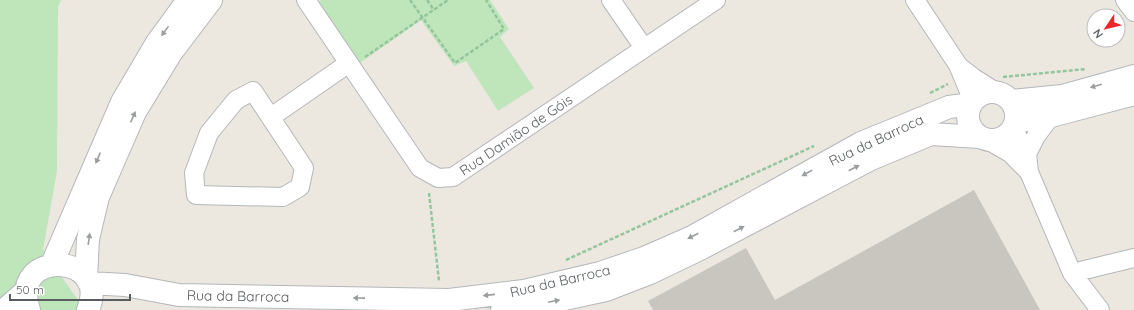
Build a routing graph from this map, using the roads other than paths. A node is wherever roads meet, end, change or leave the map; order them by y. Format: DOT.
graph roads {
  1 [pos="188,0"];
  2 [pos="211,0"];
  3 [pos="306,0"];
  4 [pos="611,0"];
  5 [pos="716,0"];
  6 [pos="915,0"];
  7 [pos="1125,0"];
  8 [pos="1134,12"];
  9 [pos="644,48"];
  10 [pos="354,62"];
  11 [pos="958,65"];
  12 [pos="1134,76"];
  13 [pos="1134,94"];
  14 [pos="972,103"];
  15 [pos="949,107"];
  16 [pos="1009,111"];
  17 [pos="1051,116"];
  18 [pos="271,117"];
  19 [pos="984,139"];
  20 [pos="1027,154"];
  21 [pos="1029,172"];
  22 [pos="1134,258"];
  23 [pos="52,264"];
  24 [pos="1072,273"];
  25 [pos="88,281"];
  26 [pos="28,300"];
  27 [pos="4,310"];
  28 [pos="88,310"];
  29 [pos="502,310"];
  30 [pos="1100,310"];
  1 -- 23 [label="street, one-way"];
  25 -- 2 [label="street, one-way"];
  3 -- 10 [label="street"];
  4 -- 9 [label="street"];
  5 -- 9 [label="street, Rua Damião de Góis"];
  6 -- 11 [label="street"];
  7 -- 8 [label="street"];
  9 -- 10 [label="street, Rua Damião de Góis"];
  10 -- 18 [label="street"];
  11 -- 14 [label="street"];
  11 -- 15 [label="street"];
  11 -- 16 [label="street"];
  12 -- 16 [label="street, one-way"];
  13 -- 17 [label="street"];
  14 -- 15 [label="street, Rua da Barroca"];
  14 -- 16 [label="street"];
  14 -- 19 [label="street"];
  15 -- 25 [label="street, Rua da Barroca, one-way"];
  16 -- 17 [label="street"];
  16 -- 19 [label="street"];
  16 -- 20 [label="street"];
  17 -- 20 [label="street"];
  18 -- 18 [label="street"];
  19 -- 21 [label="street"];
  29 -- 19 [label="street, Rua da Barroca, one-way"];
  20 -- 21 [label="street"];
  21 -- 24 [label="street"];
  22 -- 24 [label="street"];
  23 -- 25 [label="street"];
  23 -- 26 [label="street"];
  24 -- 30 [label="street"];
  25 -- 28 [label="street"];
  26 -- 27 [label="street"];
}
